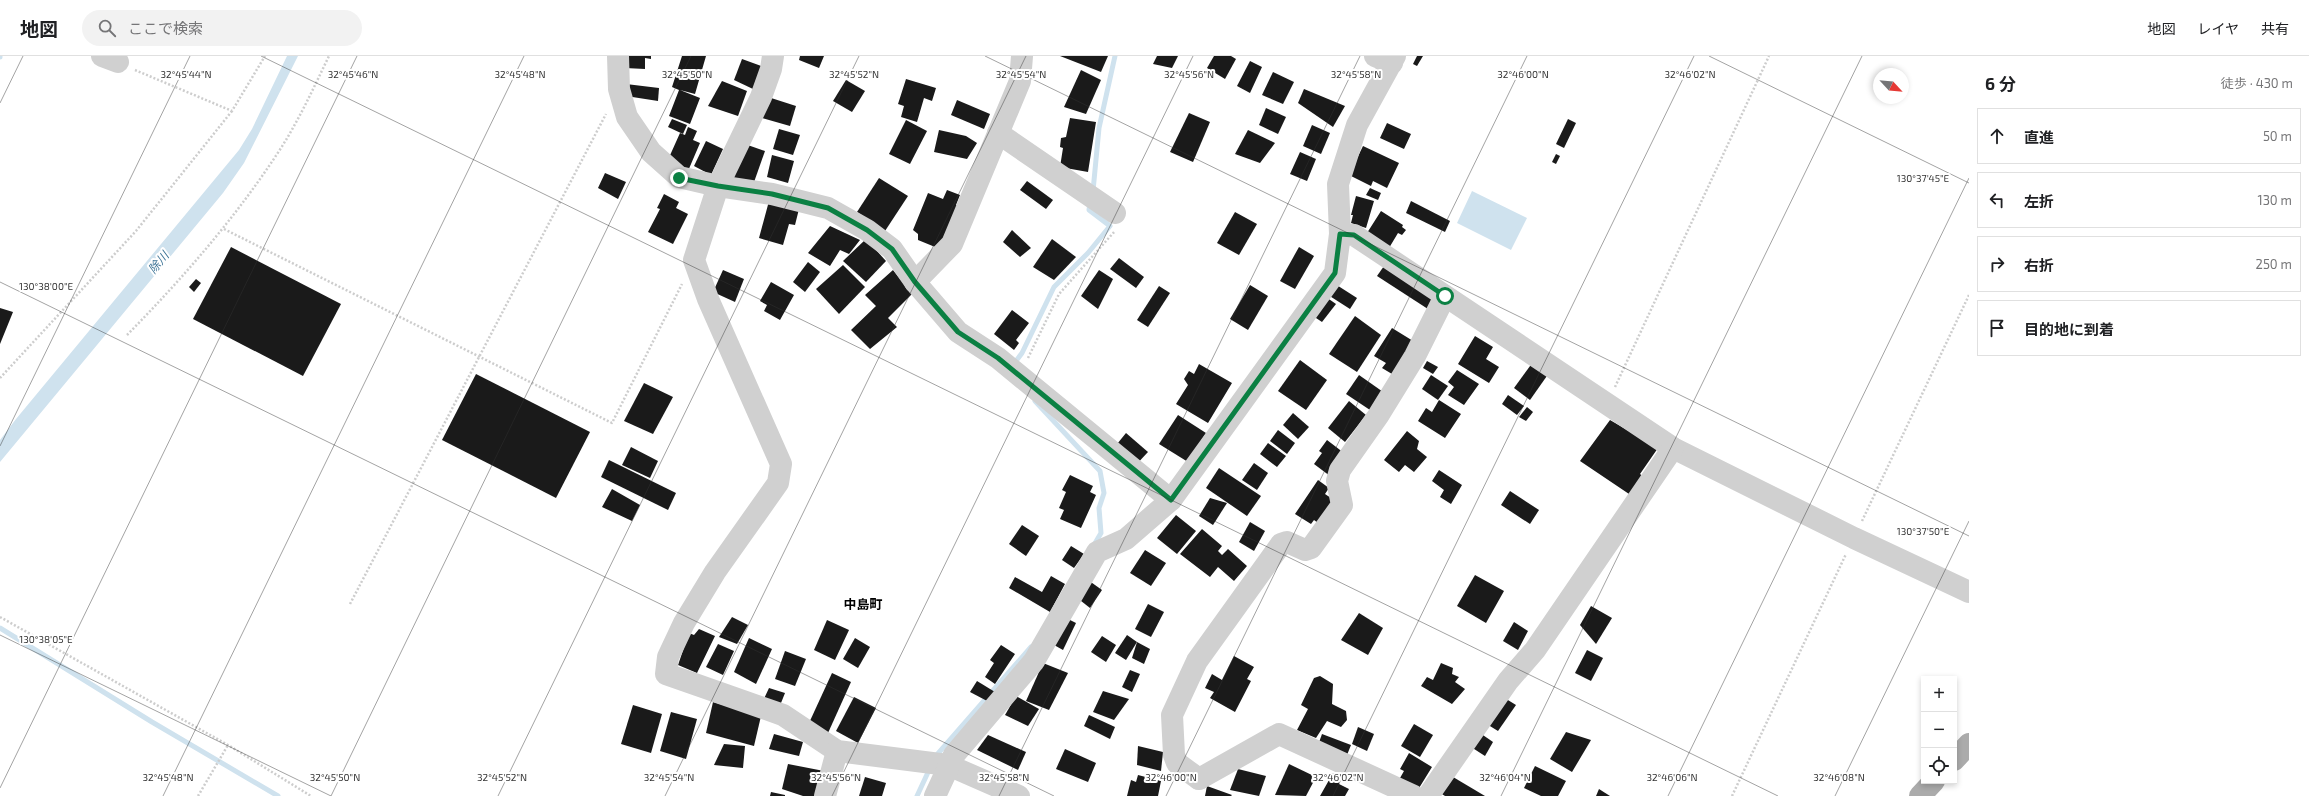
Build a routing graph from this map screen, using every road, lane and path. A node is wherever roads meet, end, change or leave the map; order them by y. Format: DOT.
graph roads {
  1 [pos="264,56"];
  2 [pos="329,56"];
  3 [pos="618,56"];
  4 [pos="773,56"];
  5 [pos="1022,56"];
  6 [pos="1769,56"];
  7 [pos="1387,58"];
  8 [pos="110,59"];
  9 [pos="619,89"];
  10 [pos="232,111"];
  11 [pos="998,133"];
  12 [pos="718,186"];
  13 [pos="1115,213"];
  14 [pos="224,229"];
  15 [pos="1340,234"];
  16 [pos="694,260"];
  17 [pos="915,282"];
  18 [pos="1445,296"];
  19 [pos="127,335"];
  20 [pos="481,357"];
  21 [pos="1019,376"];
  22 [pos="0,378"];
  23 [pos="1608,402"];
  24 [pos="1674,448"];
  25 [pos="1171,500"];
  26 [pos="1969,592"];
  27 [pos="350,604"];
  28 [pos="0,617"];
  29 [pos="1969,744"];
  30 [pos="228,745"];
  31 [pos="837,751"];
  32 [pos="1957,757"];
  33 [pos="948,765"];
  34 [pos="1931,784"];
  35 [pos="1199,787"];
  36 [pos="198,796"];
  37 [pos="311,796"];
  38 [pos="825,796"];
  39 [pos="935,796"];
  40 [pos="1019,796"];
  41 [pos="1414,796"];
  42 [pos="1428,796"];
  43 [pos="1920,796"];
  1 -- 10 [label="path"];
  2 -- 14 [label="path"];
  3 -- 9 [label="street"];
  4 -- 12 [label="street"];
  5 -- 11 [label="street"];
  6 -- 23 [label="path"];
  7 -- 15 [label="street"];
  8 -- 10 [label="path"];
  9 -- 12 [label="street"];
  9 -- 20 [label="path"];
  10 -- 22 [label="path"];
  11 -- 13 [label="street"];
  11 -- 17 [label="street"];
  12 -- 16 [label="street"];
  12 -- 17 [label="street"];
  13 -- 21 [label="path"];
  14 -- 19 [label="path"];
  14 -- 20 [label="path"];
  15 -- 18 [label="street"];
  15 -- 25 [label="street"];
  16 -- 20 [label="path"];
  16 -- 31 [label="street"];
  17 -- 21 [label="street"];
  18 -- 23 [label="street"];
  18 -- 35 [label="street"];
  20 -- 27 [label="path"];
  21 -- 25 [label="street"];
  23 -- 24 [label="street"];
  24 -- 26 [label="street"];
  24 -- 42 [label="street"];
  25 -- 33 [label="street"];
  28 -- 30 [label="path"];
  29 -- 32 [label="main road"];
  30 -- 36 [label="path"];
  30 -- 37 [label="path"];
  31 -- 33 [label="street"];
  31 -- 38 [label="street"];
  33 -- 39 [label="street"];
  33 -- 40 [label="street"];
  34 -- 43 [label="main road"];
  35 -- 41 [label="street"];
}
